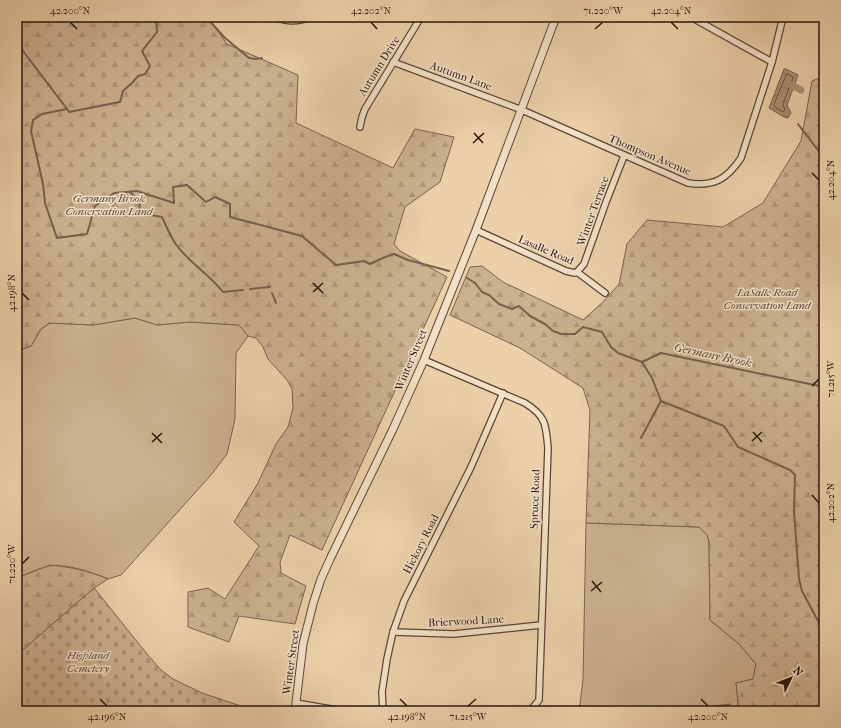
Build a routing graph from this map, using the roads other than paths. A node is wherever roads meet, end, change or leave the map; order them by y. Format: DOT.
graph roads {
  1 [pos="275,17"];
  2 [pos="310,17"];
  3 [pos="421,17"];
  4 [pos="556,17"];
  5 [pos="691,17"];
  6 [pos="784,17"];
  7 [pos="394,62"];
  8 [pos="772,62"];
  9 [pos="522,110"];
  10 [pos="360,127"];
  11 [pos="624,156"];
  12 [pos="476,230"];
  13 [pos="577,272"];
  14 [pos="605,293"];
  15 [pos="424,360"];
  16 [pos="503,393"];
  17 [pos="541,625"];
  18 [pos="393,632"];
  19 [pos="296,703"];
  20 [pos="295,711"];
  21 [pos="342,711"];
  22 [pos="382,711"];
  23 [pos="530,711"];
  1 -- 2 [label="street"];
  3 -- 7 [label="street, Autumn Drive"];
  4 -- 9 [label="street, Winter Street"];
  5 -- 8 [label="street"];
  6 -- 8 [label="street, Thompson Avenue"];
  7 -- 9 [label="street, Autumn Lane"];
  7 -- 10 [label="street, Autumn Drive"];
  8 -- 11 [label="street, Thompson Avenue"];
  9 -- 11 [label="street, Thompson Avenue"];
  9 -- 12 [label="street, Winter Street"];
  11 -- 13 [label="street, Winter Terrace"];
  12 -- 13 [label="street, Lasalle Road"];
  12 -- 15 [label="street, Winter Street"];
  13 -- 14 [label="street, Lasalle Road"];
  15 -- 16 [label="street, Spruce Road"];
  15 -- 19 [label="street, Winter Street"];
  16 -- 17 [label="street, Spruce Road"];
  16 -- 18 [label="street, Hickory Road"];
  17 -- 18 [label="street, Brierwood Lane"];
  17 -- 23 [label="street, Spruce Road"];
  18 -- 22 [label="street, Hickory Road"];
  19 -- 20 [label="street, Winter Street"];
  19 -- 21 [label="street"];
}
